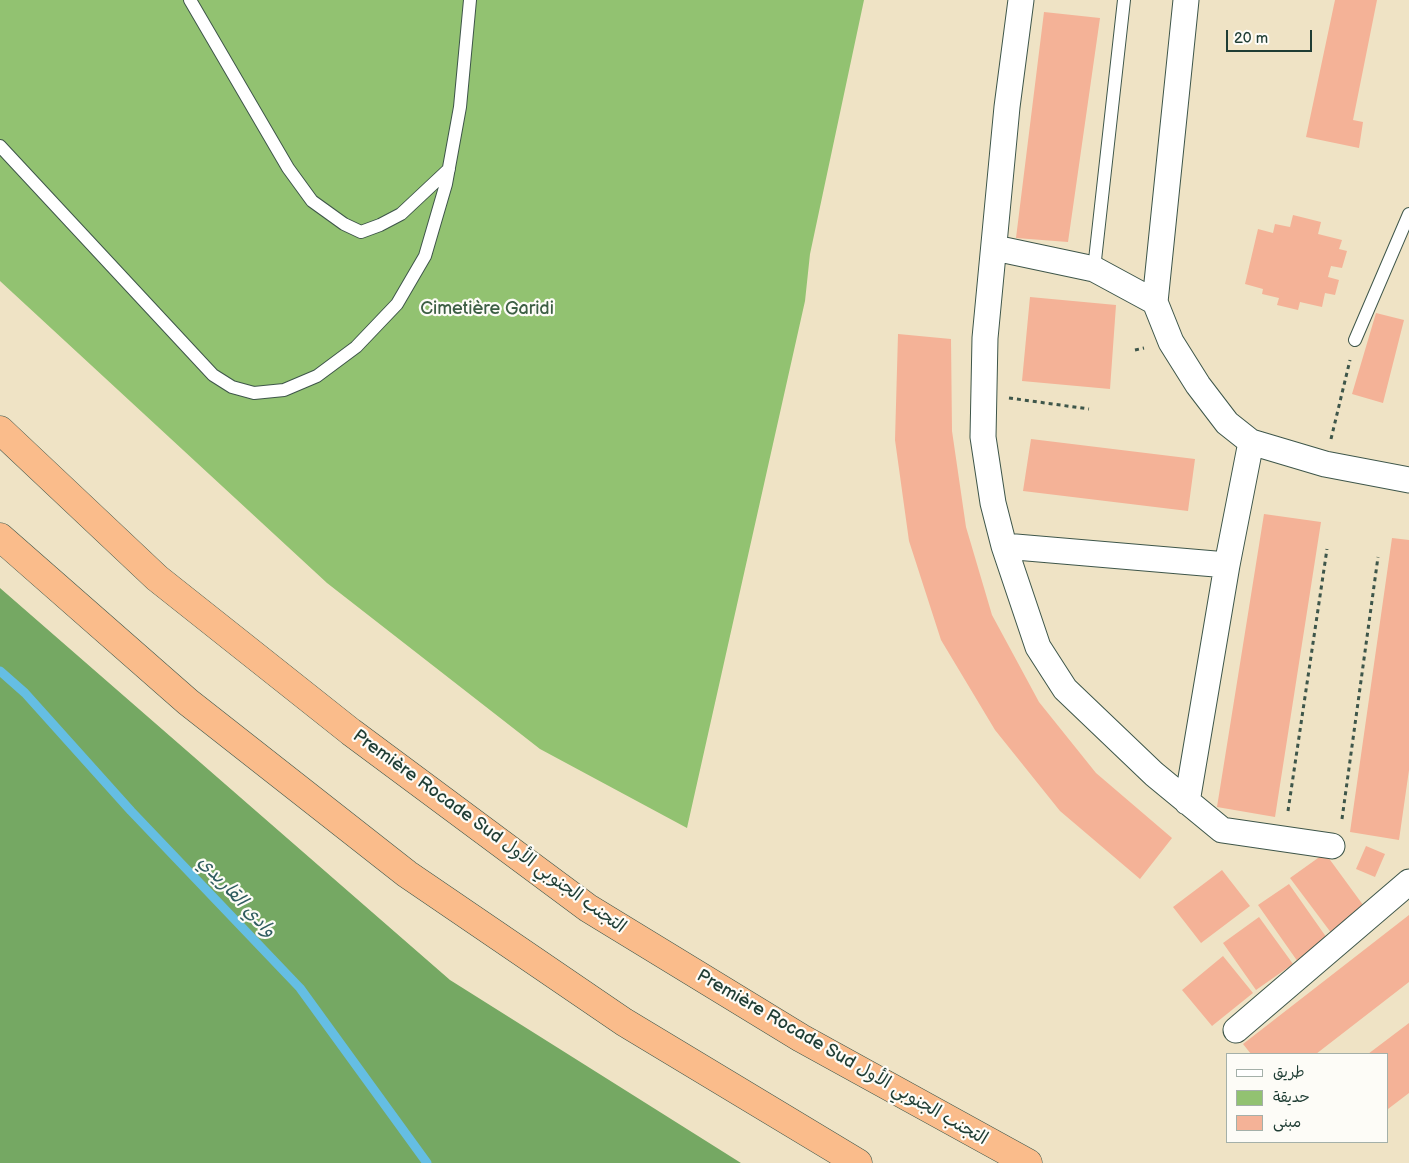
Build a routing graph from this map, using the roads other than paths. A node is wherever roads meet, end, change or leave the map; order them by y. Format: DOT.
graph roads {
  1 [pos="190,0"];
  2 [pos="470,0"];
  3 [pos="1021,0"];
  4 [pos="1124,0"];
  5 [pos="1186,0"];
  6 [pos="0,146"];
  7 [pos="449,169"];
  8 [pos="1409,214"];
  9 [pos="995,248"];
  10 [pos="1094,270"];
  11 [pos="1154,302"];
  12 [pos="1355,340"];
  13 [pos="0,430"];
  14 [pos="1251,442"];
  15 [pos="1409,480"];
  16 [pos="0,537"];
  17 [pos="1004,546"];
  18 [pos="1227,565"];
  19 [pos="1188,802"];
  20 [pos="1332,846"];
  21 [pos="1409,882"];
  22 [pos="1236,1030"];
  23 [pos="858,1163"];
  24 [pos="1028,1163"];
  1 -- 7 [label="lane"];
  2 -- 7 [label="lane"];
  3 -- 9 [label="street"];
  4 -- 10 [label="lane"];
  5 -- 11 [label="street"];
  6 -- 7 [label="lane"];
  8 -- 12 [label="lane"];
  9 -- 10 [label="street"];
  9 -- 17 [label="street"];
  10 -- 11 [label="street"];
  11 -- 14 [label="street"];
  13 -- 24 [label="highway, Première Rocade Sud التجنب الجنوبي الأول"];
  14 -- 15 [label="street"];
  14 -- 18 [label="street"];
  16 -- 23 [label="highway"];
  17 -- 18 [label="street"];
  17 -- 19 [label="street"];
  18 -- 19 [label="street"];
  19 -- 20 [label="street"];
  21 -- 22 [label="street"];
}
